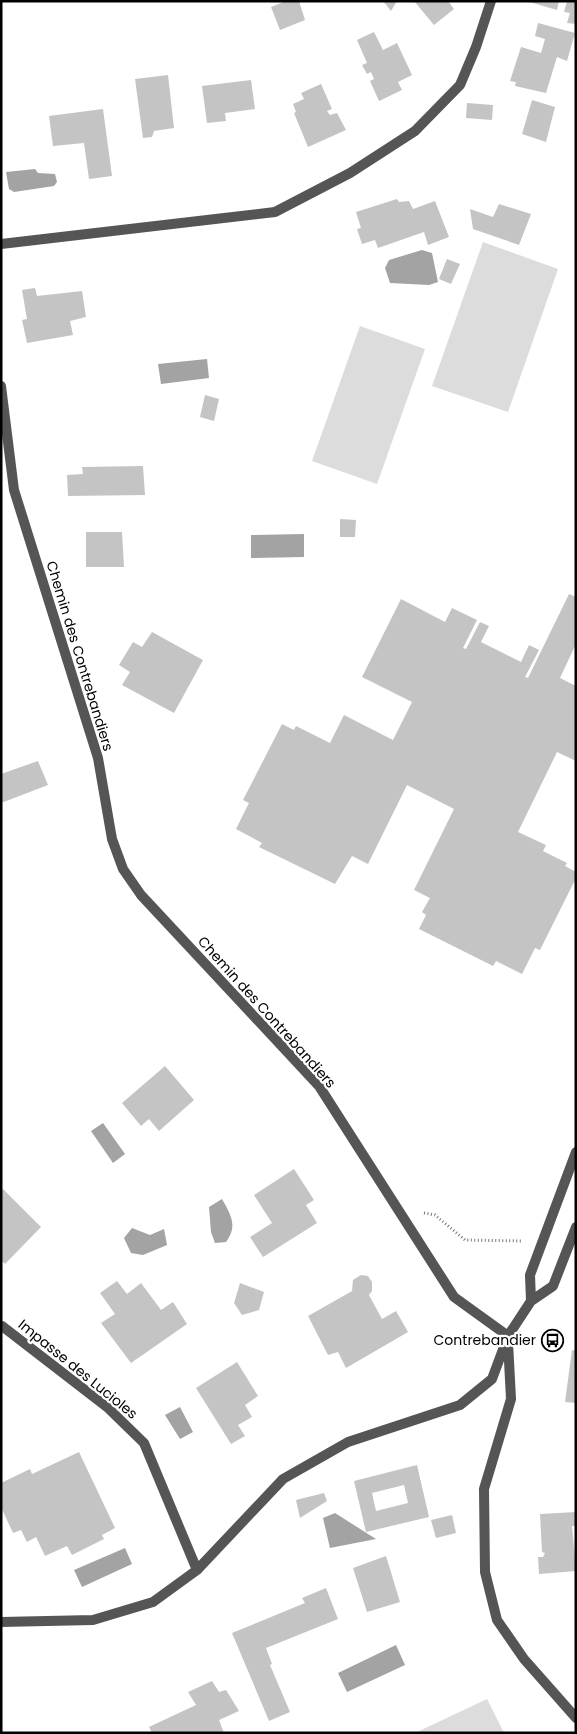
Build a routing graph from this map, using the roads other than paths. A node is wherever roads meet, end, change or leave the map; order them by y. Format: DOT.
graph roads {
  1 [pos="491,1"];
  2 [pos="1,244"];
  3 [pos="1,386"];
  4 [pos="576,1152"];
  5 [pos="576,1227"];
  6 [pos="532,1301"];
  7 [pos="2,1326"];
  8 [pos="508,1336"];
  9 [pos="197,1570"];
  10 [pos="1,1622"];
  11 [pos="576,1718"];
  1 -- 2 [label="street"];
  3 -- 8 [label="street, Chemin des Contrebandiers"];
  4 -- 6 [label="street"];
  5 -- 6 [label="street"];
  6 -- 8 [label="street"];
  7 -- 9 [label="street, Impasse des Lucioles"];
  8 -- 9 [label="street"];
  8 -- 11 [label="street"];
  9 -- 10 [label="street"];
}
